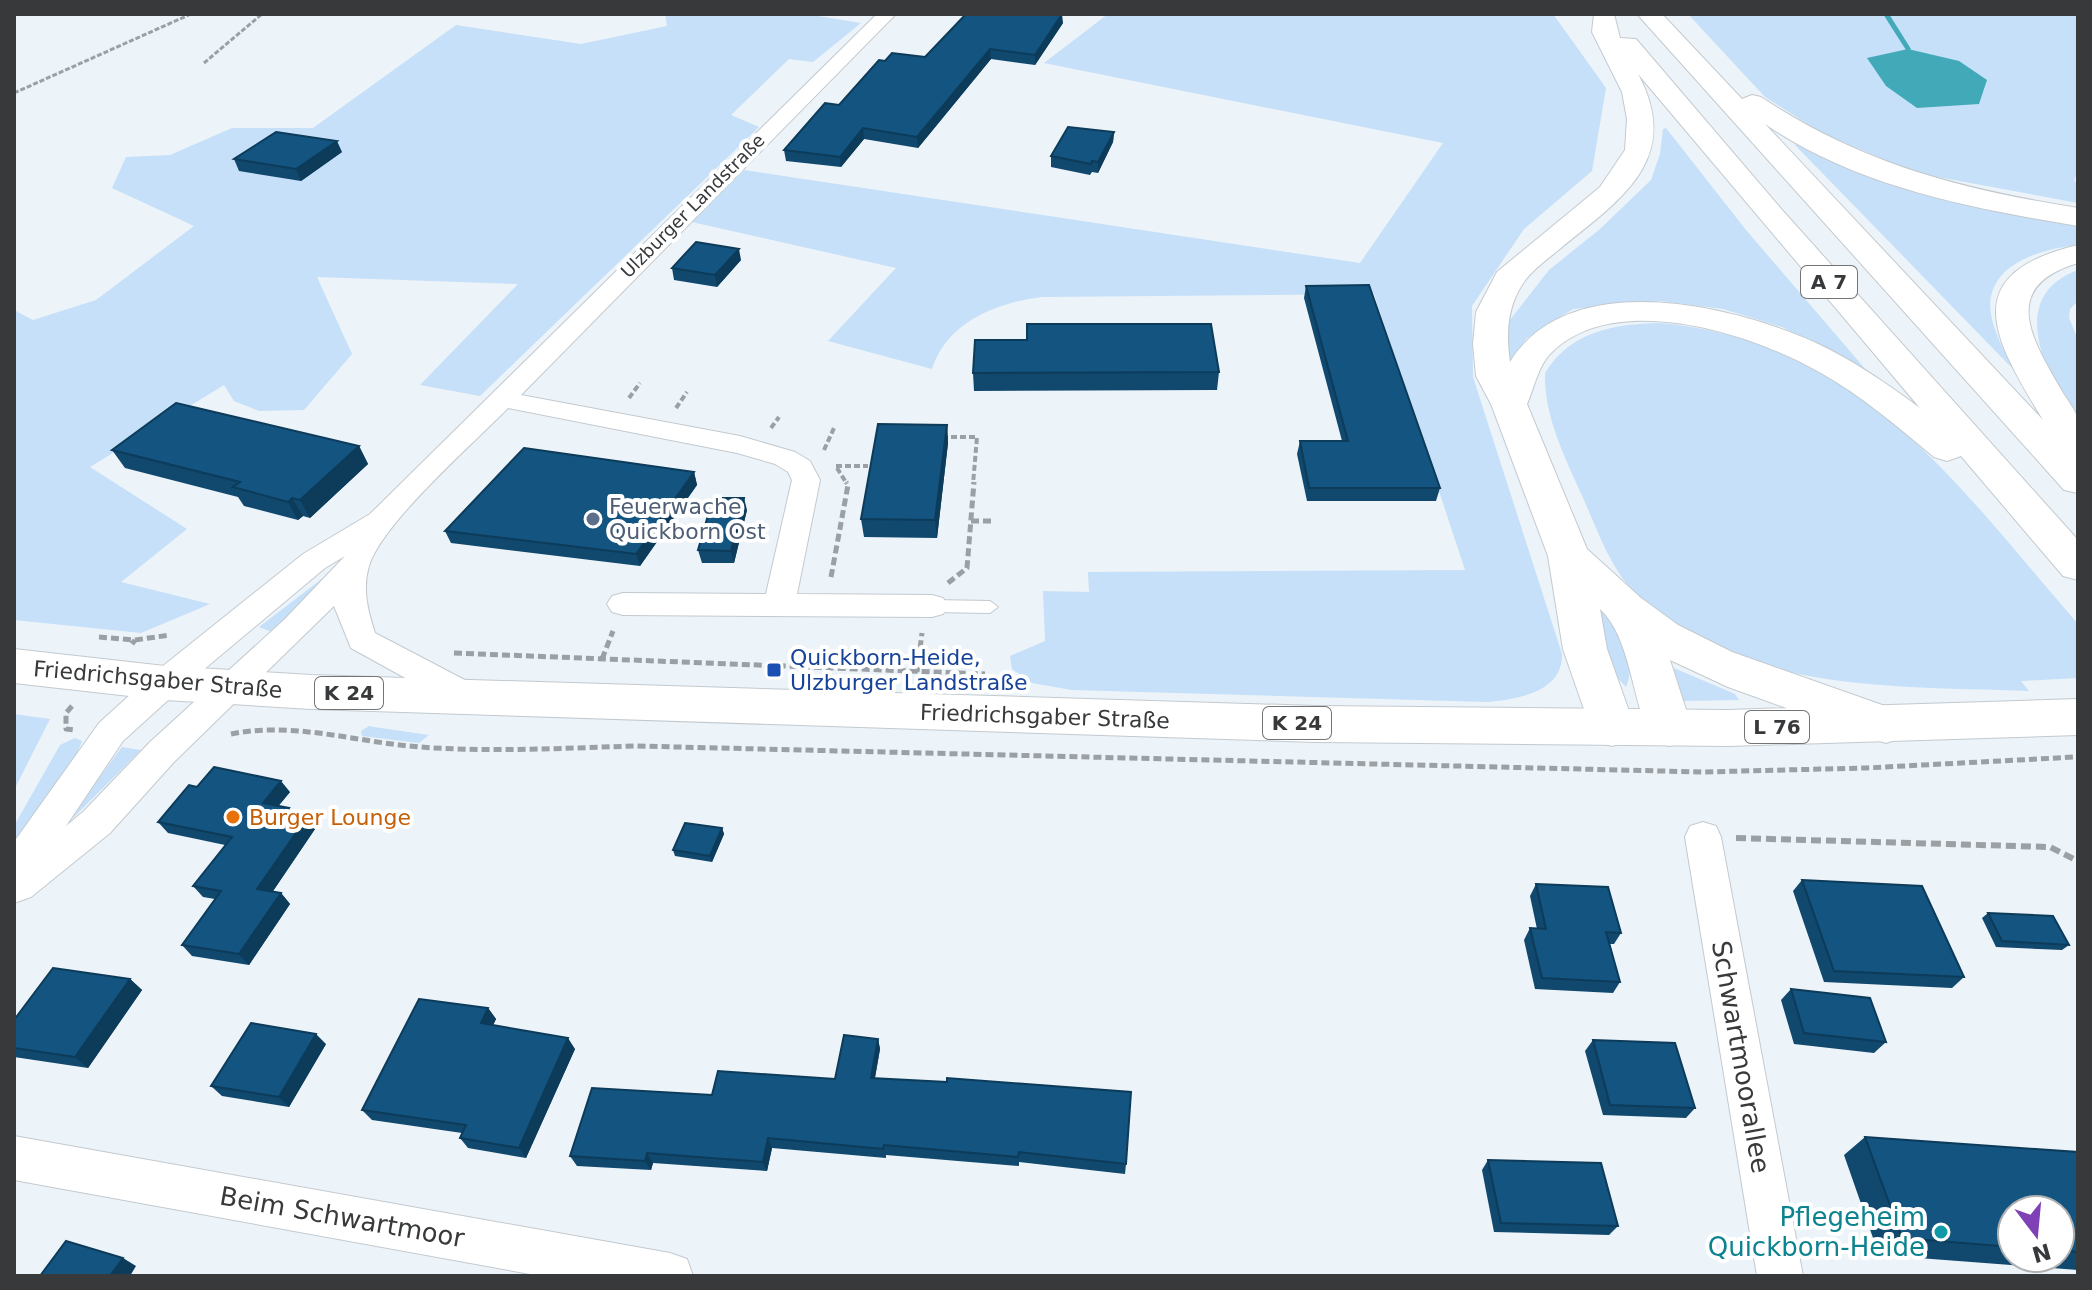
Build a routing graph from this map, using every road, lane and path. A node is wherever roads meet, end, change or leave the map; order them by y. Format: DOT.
graph roads {
  1 [pos="191,14"];
  2 [pos="262,14"];
  3 [pos="887,14"];
  4 [pos="1649,14"];
  5 [pos="1603,15"];
  6 [pos="1670,38"];
  7 [pos="204,63"];
  8 [pos="14,93"];
  9 [pos="2078,217"];
  10 [pos="2078,254"];
  11 [pos="687,392"];
  12 [pos="501,399"];
  13 [pos="1509,404"];
  14 [pos="674,411"];
  15 [pos="834,428"];
  16 [pos="941,437"];
  17 [pos="2078,446"];
  18 [pos="809,447"];
  19 [pos="824,450"];
  20 [pos="835,466"];
  21 [pos="868,466"];
  22 [pos="2078,481"];
  23 [pos="380,521"];
  24 [pos="970,521"];
  25 [pos="994,521"];
  26 [pos="2068,555"];
  27 [pos="1569,556"];
  28 [pos="354,566"];
  29 [pos="843,586"];
  30 [pos="933,599"];
  31 [pos="623,604"];
  32 [pos="779,607"];
  33 [pos="990,607"];
  34 [pos="1627,610"];
  35 [pos="444,653"];
  36 [pos="14,666"];
  37 [pos="917,672"];
  38 [pos="985,674"];
  39 [pos="594,680"];
  40 [pos="165,683"];
  41 [pos="231,689"];
  42 [pos="468,697"];
  43 [pos="66,713"];
  44 [pos="2065,718"];
  45 [pos="1886,725"];
  46 [pos="1612,728"];
  47 [pos="1669,728"];
  48 [pos="111,732"];
  49 [pos="172,743"];
  50 [pos="2078,756"];
  51 [pos="1703,837"];
  52 [pos="2078,861"];
  53 [pos="15,888"];
  54 [pos="14,1158"];
  55 [pos="670,1276"];
  56 [pos="1780,1276"];
  1 -- 8 [label="path"];
  2 -- 7 [label="path"];
  3 -- 12 [label="street, Ulzburger Landstraße"];
  4 -- 6 [label="main road, A 7"];
  5 -- 13 [label="main road"];
  5 -- 26 [label="main road, A 7"];
  6 -- 9 [label="main road"];
  6 -- 22 [label="main road, A 7"];
  10 -- 17 [label="main road"];
  11 -- 14 [label="path"];
  12 -- 23 [label="street, Ulzburger Landstraße"];
  12 -- 32 [label="street"];
  13 -- 26 [label="main road"];
  13 -- 27 [label="main road"];
  15 -- 19 [label="path"];
  16 -- 24 [label="path"];
  18 -- 19 [label="path"];
  19 -- 20 [label="path"];
  20 -- 21 [label="path"];
  20 -- 29 [label="path"];
  23 -- 28 [label="street, Ulzburger Landstraße"];
  23 -- 40 [label="street, Ulzburger Landstraße"];
  24 -- 25 [label="path"];
  24 -- 30 [label="path"];
  27 -- 34 [label="main road"];
  27 -- 46 [label="main road"];
  28 -- 41 [label="street, Ulzburger Landstraße"];
  28 -- 42 [label="street, Ulzburger Landstraße"];
  30 -- 32 [label="street"];
  30 -- 33 [label="lane"];
  30 -- 37 [label="path"];
  31 -- 32 [label="street"];
  31 -- 39 [label="path"];
  34 -- 45 [label="main road"];
  34 -- 47 [label="main road"];
  35 -- 39 [label="path"];
  36 -- 40 [label="main road, Friedrichsgaber Straße / K 24"];
  37 -- 38 [label="path"];
  37 -- 39 [label="path"];
  39 -- 42 [label="main road, Friedrichsgaber Straße / K 24"];
  39 -- 46 [label="main road, Friedrichsgaber Straße / K 24"];
  40 -- 41 [label="main road, Friedrichsgaber Straße / K 24"];
  40 -- 48 [label="street, Ulzburger Landstraße"];
  41 -- 42 [label="main road, Friedrichsgaber Straße / K 24"];
  41 -- 49 [label="street, Ulzburger Landstraße"];
  43 -- 48 [label="path"];
  44 -- 45 [label="main road, Friedrichsgaber Straße / L 76"];
  45 -- 47 [label="main road, Friedrichsgaber Straße / L 76"];
  46 -- 47 [label="main road, Friedrichsgaber Straße / L 76"];
  48 -- 53 [label="street, Ulzburger Landstraße"];
  49 -- 50 [label="path"];
  49 -- 53 [label="street, Ulzburger Landstraße"];
  51 -- 52 [label="path"];
  51 -- 56 [label="street, Schwartmoorallee"];
  54 -- 55 [label="street, Beim Schwartmoor"];
}
